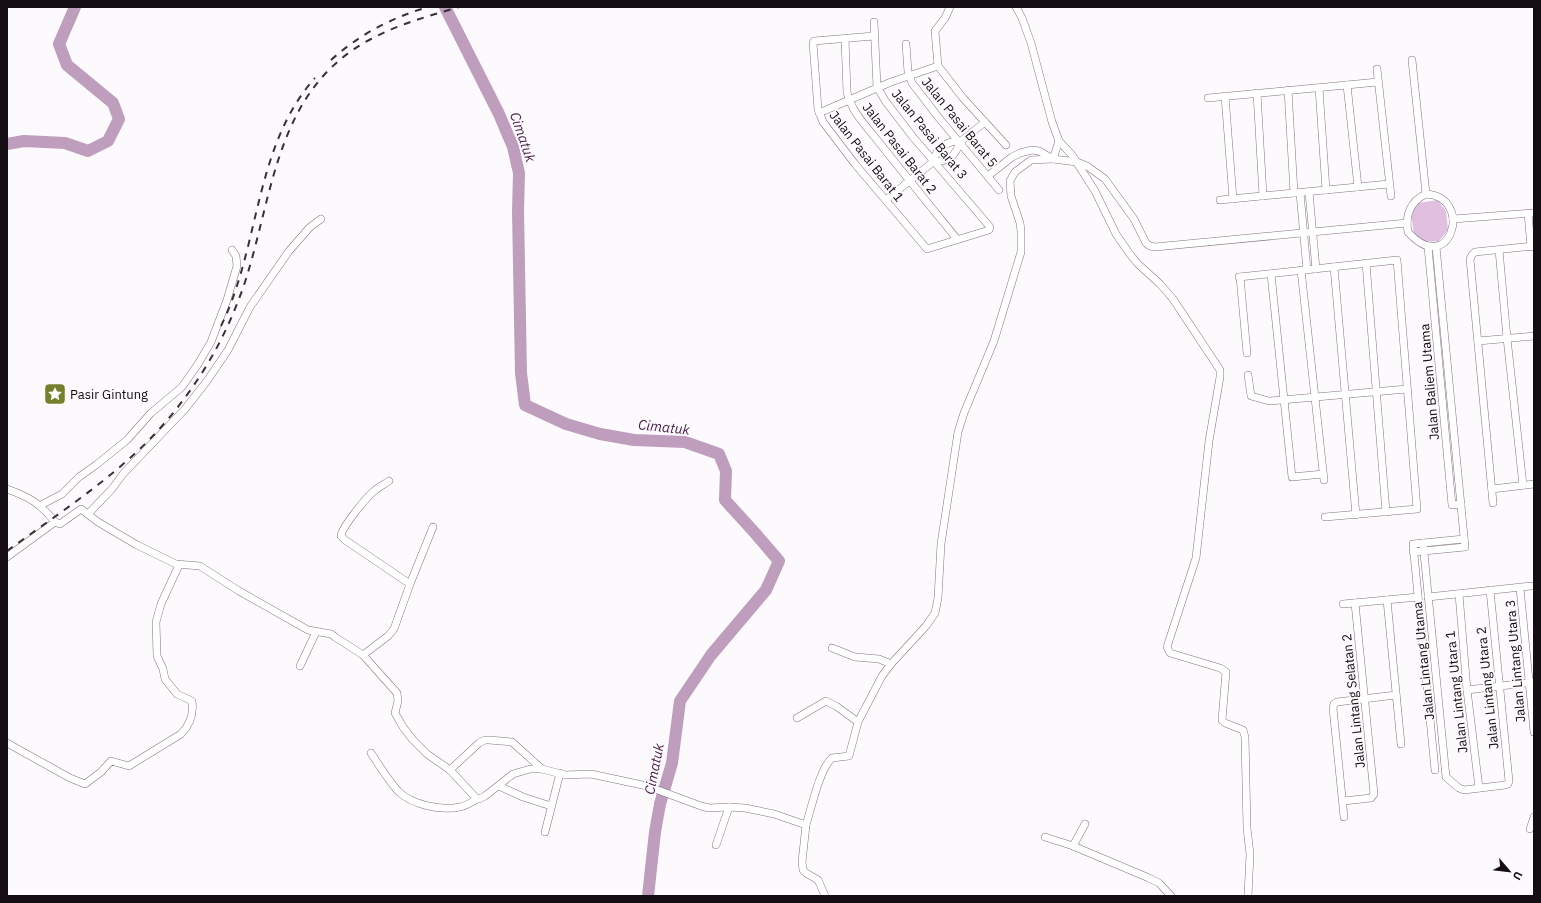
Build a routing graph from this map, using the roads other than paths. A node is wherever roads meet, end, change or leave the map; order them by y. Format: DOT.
graph roads {
  1 [pos="950,7"];
  2 [pos="1016,7"];
  3 [pos="874,22"];
  4 [pos="874,36"];
  5 [pos="845,39"];
  6 [pos="906,44"];
  7 [pos="1412,60"];
  8 [pos="938,66"];
  9 [pos="1377,69"];
  10 [pos="909,75"];
  11 [pos="1378,82"];
  12 [pos="1348,85"];
  13 [pos="878,87"];
  14 [pos="1319,88"];
  15 [pos="1288,90"];
  16 [pos="1257,93"];
  17 [pos="1225,96"];
  18 [pos="1208,98"];
  19 [pos="849,100"];
  20 [pos="819,113"];
  21 [pos="985,122"];
  22 [pos="1059,141"];
  23 [pos="960,142"];
  24 [pos="1006,145"];
  25 [pos="1053,158"];
  26 [pos="934,161"];
  27 [pos="1077,162"];
  28 [pos="988,176"];
  29 [pos="910,180"];
  30 [pos="1390,184"];
  31 [pos="1358,187"];
  32 [pos="999,190"];
  33 [pos="1326,190"];
  34 [pos="1308,192"];
  35 [pos="1297,193"];
  36 [pos="1426,194"];
  37 [pos="1263,196"];
  38 [pos="1391,196"];
  39 [pos="1233,199"];
  40 [pos="886,200"];
  41 [pos="1220,200"];
  42 [pos="1531,213"];
  43 [pos="321,219"];
  44 [pos="1453,220"];
  45 [pos="1406,224"];
  46 [pos="1313,232"];
  47 [pos="1304,233"];
  48 [pos="958,239"];
  49 [pos="1532,246"];
  50 [pos="1428,247"];
  51 [pos="1436,247"];
  52 [pos="232,250"];
  53 [pos="1499,250"];
  54 [pos="1366,264"];
  55 [pos="1334,267"];
  56 [pos="1316,269"];
  57 [pos="1304,270"];
  58 [pos="1271,274"];
  59 [pos="1534,336"];
  60 [pos="1507,338"];
  61 [pos="1478,342"];
  62 [pos="1247,353"];
  63 [pos="1248,375"];
  64 [pos="1407,389"];
  65 [pos="1376,392"];
  66 [pos="1345,395"];
  67 [pos="1315,398"];
  68 [pos="1284,400"];
  69 [pos="388,481"];
  70 [pos="1534,484"];
  71 [pos="1523,485"];
  72 [pos="7,489"];
  73 [pos="1492,489"];
  74 [pos="1493,503"];
  75 [pos="1461,504"];
  76 [pos="41,506"];
  77 [pos="1386,512"];
  78 [pos="88,514"];
  79 [pos="1356,515"];
  80 [pos="1325,518"];
  81 [pos="55,522"];
  82 [pos="433,527"];
  83 [pos="1464,539"];
  84 [pos="1423,543"];
  85 [pos="1424,551"];
  86 [pos="1413,552"];
  87 [pos="7,557"];
  88 [pos="179,565"];
  89 [pos="410,584"];
  90 [pos="1531,586"];
  91 [pos="1520,588"];
  92 [pos="1490,590"];
  93 [pos="1459,594"];
  94 [pos="1418,597"];
  95 [pos="1428,597"];
  96 [pos="1387,600"];
  97 [pos="1355,603"];
  98 [pos="1344,604"];
  99 [pos="316,632"];
  100 [pos="832,648"];
  101 [pos="363,655"];
  102 [pos="890,664"];
  103 [pos="300,666"];
  104 [pos="1531,682"];
  105 [pos="1499,686"];
  106 [pos="1467,690"];
  107 [pos="1396,695"];
  108 [pos="1438,695"];
  109 [pos="1428,696"];
  110 [pos="1364,698"];
  111 [pos="797,718"];
  112 [pos="858,722"];
  113 [pos="1534,732"];
  114 [pos="7,743"];
  115 [pos="1401,744"];
  116 [pos="371,753"];
  117 [pos="542,769"];
  118 [pos="450,770"];
  119 [pos="1435,770"];
  120 [pos="560,773"];
  121 [pos="499,786"];
  122 [pos="1479,788"];
  123 [pos="477,799"];
  124 [pos="1343,801"];
  125 [pos="552,806"];
  126 [pos="729,807"];
  127 [pos="1344,817"];
  128 [pos="1534,817"];
  129 [pos="1085,824"];
  130 [pos="806,825"];
  131 [pos="1530,829"];
  132 [pos="545,832"];
  133 [pos="1045,837"];
  134 [pos="716,844"];
  135 [pos="1073,846"];
  136 [pos="824,896"];
  137 [pos="1171,896"];
  138 [pos="1248,896"];
  1 -- 8 [label="street"];
  2 -- 22 [label="street"];
  3 -- 4 [label="street, Jalan Pasai Barat 3"];
  4 -- 5 [label="street"];
  4 -- 13 [label="street, Jalan Pasai Barat 3"];
  5 -- 19 [label="street, Jalan Pasai Barat 2"];
  5 -- 20 [label="street, Jalan Pasai Barat 1"];
  6 -- 10 [label="street, Jalan Pasai Barat 5"];
  7 -- 36 [label="street"];
  8 -- 10 [label="street"];
  8 -- 21 [label="street"];
  9 -- 11 [label="street"];
  10 -- 13 [label="street"];
  10 -- 23 [label="street, Jalan Pasai Barat 5"];
  11 -- 12 [label="street"];
  11 -- 30 [label="street"];
  12 -- 14 [label="street"];
  12 -- 31 [label="street"];
  13 -- 19 [label="street"];
  13 -- 26 [label="street, Jalan Pasai Barat 3"];
  14 -- 15 [label="street"];
  14 -- 33 [label="street"];
  15 -- 16 [label="street"];
  15 -- 35 [label="street"];
  16 -- 17 [label="street"];
  16 -- 37 [label="street"];
  17 -- 18 [label="street"];
  17 -- 39 [label="street"];
  19 -- 20 [label="street"];
  19 -- 29 [label="street, Jalan Pasai Barat 2"];
  20 -- 40 [label="street, Jalan Pasai Barat 1"];
  21 -- 23 [label="street"];
  21 -- 24 [label="street"];
  22 -- 25 [label="street"];
  22 -- 27 [label="street"];
  23 -- 26 [label="street"];
  23 -- 26 [label="street"];
  23 -- 28 [label="street, Jalan Pasai Barat 5"];
  25 -- 27 [label="street"];
  25 -- 28 [label="street"];
  25 -- 102 [label="street"];
  26 -- 29 [label="street"];
  26 -- 48 [label="street, Jalan Pasai Barat 3"];
  27 -- 47 [label="street"];
  27 -- 138 [label="street"];
  28 -- 32 [label="street, Jalan Pasai Barat 5"];
  29 -- 40 [label="street"];
  29 -- 48 [label="street, Jalan Pasai Barat 2"];
  30 -- 31 [label="street"];
  30 -- 38 [label="street"];
  31 -- 33 [label="street"];
  33 -- 34 [label="street"];
  34 -- 35 [label="street"];
  34 -- 46 [label="street"];
  35 -- 37 [label="street"];
  35 -- 47 [label="street"];
  36 -- 44 [label="street"];
  36 -- 45 [label="street"];
  37 -- 39 [label="street"];
  39 -- 41 [label="street"];
  40 -- 48 [label="street, Jalan Pasai Barat 1"];
  42 -- 44 [label="street"];
  42 -- 49 [label="street"];
  43 -- 78 [label="street"];
  44 -- 51 [label="street"];
  45 -- 46 [label="street"];
  45 -- 50 [label="street"];
  46 -- 47 [label="street"];
  46 -- 56 [label="street"];
  47 -- 57 [label="street"];
  49 -- 53 [label="street"];
  50 -- 51 [label="street"];
  50 -- 75 [label="street, Jalan Baliem Utama"];
  51 -- 75 [label="street, Jalan Baliem Utama"];
  52 -- 76 [label="street"];
  53 -- 60 [label="street"];
  53 -- 61 [label="street"];
  54 -- 55 [label="street"];
  54 -- 64 [label="street"];
  54 -- 65 [label="street"];
  55 -- 56 [label="street"];
  55 -- 66 [label="street"];
  56 -- 57 [label="street"];
  57 -- 58 [label="street"];
  57 -- 67 [label="street"];
  58 -- 62 [label="street"];
  58 -- 68 [label="street"];
  59 -- 60 [label="street"];
  60 -- 61 [label="street"];
  60 -- 71 [label="street"];
  61 -- 73 [label="street"];
  63 -- 68 [label="street"];
  64 -- 65 [label="street"];
  64 -- 77 [label="street"];
  65 -- 66 [label="street"];
  65 -- 77 [label="street"];
  66 -- 67 [label="street"];
  66 -- 79 [label="street"];
  67 -- 68 [label="street"];
  67 -- 68 [label="street"];
  69 -- 89 [label="street"];
  70 -- 71 [label="street"];
  71 -- 73 [label="street"];
  72 -- 76 [label="street"];
  73 -- 74 [label="street"];
  75 -- 83 [label="street, Jalan Baliem Utama"];
  76 -- 81 [label="street"];
  77 -- 79 [label="street"];
  78 -- 81 [label="street"];
  78 -- 88 [label="street"];
  79 -- 80 [label="street"];
  81 -- 87 [label="street"];
  82 -- 89 [label="street"];
  83 -- 84 [label="street"];
  83 -- 85 [label="street, Jalan Baliem Utama"];
  84 -- 85 [label="street, Jalan Lintang Utama"];
  84 -- 86 [label="street, Jalan Lintang Utama"];
  85 -- 86 [label="street"];
  85 -- 95 [label="street, Jalan Lintang Utama"];
  86 -- 94 [label="street, Jalan Lintang Utama"];
  88 -- 99 [label="street"];
  88 -- 114 [label="street"];
  89 -- 101 [label="street"];
  90 -- 91 [label="street"];
  91 -- 92 [label="street"];
  91 -- 104 [label="street, Jalan Lintang Utara 3"];
  92 -- 93 [label="street"];
  92 -- 105 [label="street, Jalan Lintang Utara 2"];
  93 -- 95 [label="street"];
  93 -- 106 [label="street, Jalan Lintang Utara 1"];
  94 -- 96 [label="street"];
  94 -- 109 [label="street, Jalan Lintang Utama"];
  95 -- 108 [label="street, Jalan Lintang Utama"];
  96 -- 97 [label="street"];
  96 -- 107 [label="street"];
  97 -- 98 [label="street"];
  97 -- 110 [label="street, Jalan Lintang Selatan 2"];
  99 -- 101 [label="street"];
  99 -- 103 [label="street"];
  100 -- 102 [label="street"];
  101 -- 118 [label="street"];
  102 -- 112 [label="street"];
  104 -- 105 [label="street"];
  104 -- 113 [label="street, Jalan Lintang Utara 3"];
  105 -- 106 [label="street"];
  105 -- 122 [label="street, Jalan Lintang Utara 2"];
  106 -- 122 [label="street, Jalan Lintang Utara 1"];
  107 -- 110 [label="street"];
  107 -- 115 [label="street"];
  108 -- 109 [label="street"];
  108 -- 122 [label="street, Jalan Lintang Utama"];
  109 -- 119 [label="street, Jalan Lintang Utama"];
  110 -- 124 [label="street"];
  110 -- 124 [label="street, Jalan Lintang Selatan 2"];
  111 -- 112 [label="street"];
  112 -- 130 [label="street"];
  116 -- 123 [label="street"];
  117 -- 118 [label="street"];
  117 -- 120 [label="street"];
  117 -- 121 [label="street"];
  118 -- 123 [label="street"];
  120 -- 125 [label="street"];
  120 -- 126 [label="street"];
  121 -- 123 [label="street"];
  121 -- 125 [label="street"];
  124 -- 127 [label="street"];
  125 -- 132 [label="street"];
  126 -- 130 [label="street"];
  126 -- 134 [label="street"];
  128 -- 131 [label="street"];
  129 -- 135 [label="street"];
  130 -- 136 [label="street"];
  133 -- 135 [label="street"];
  135 -- 137 [label="street"];
}
